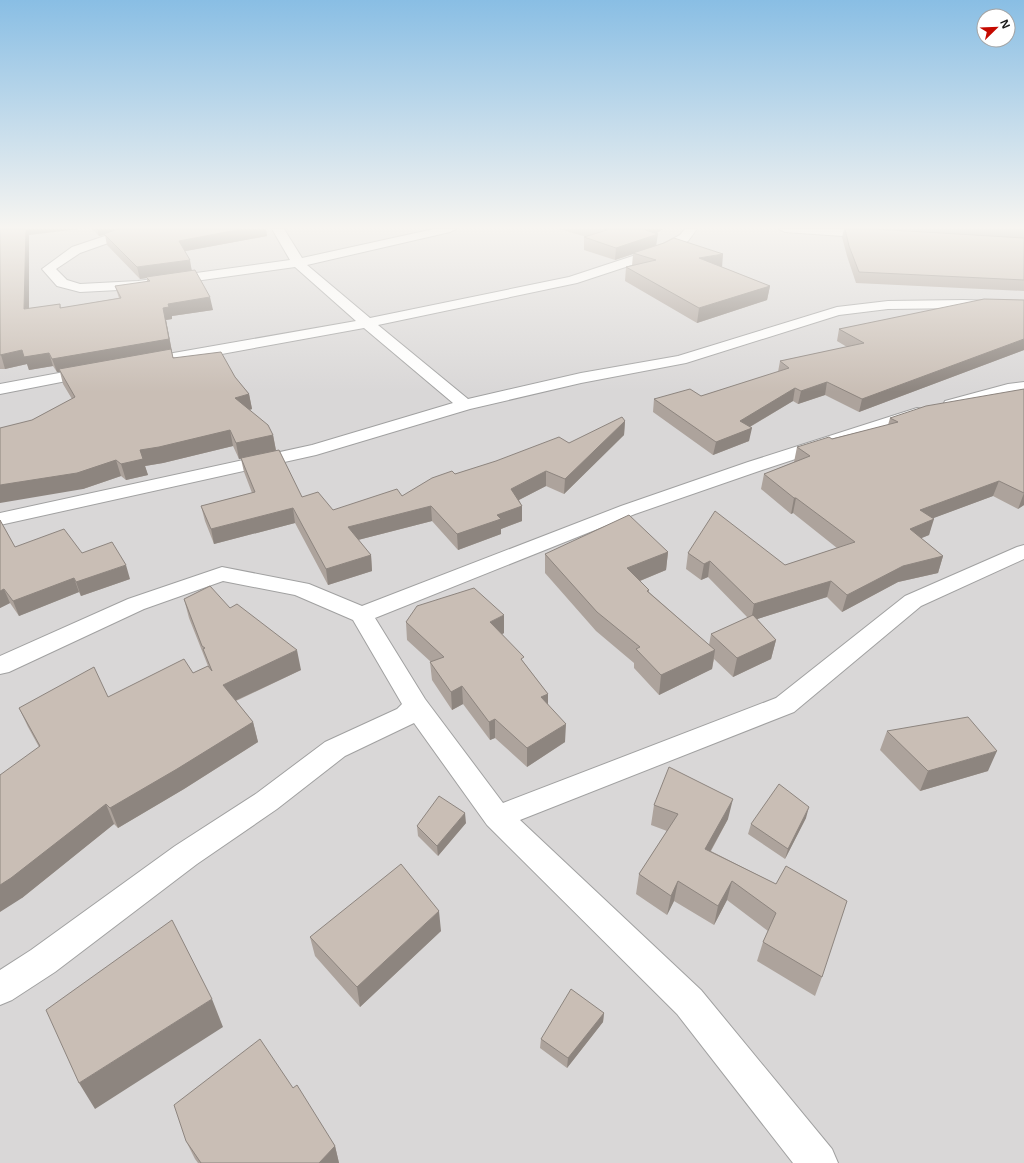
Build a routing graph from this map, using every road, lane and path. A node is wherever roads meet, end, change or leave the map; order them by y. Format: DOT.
graph roads {
  1 [pos="63,283"];
  2 [pos="151,283"];
  3 [pos="321,283"];
  4 [pos="556,283"];
  5 [pos="1024,306"];
  6 [pos="367,323"];
  7 [pos="133,365"];
  8 [pos="102,370"];
  9 [pos="1024,386"];
  10 [pos="0,389"];
  11 [pos="465,405"];
  12 [pos="0,519"];
  13 [pos="1024,551"];
  14 [pos="362,615"];
  15 [pos="0,666"];
  16 [pos="416,706"];
  17 [pos="497,817"];
  18 [pos="0,989"];
  19 [pos="818,1163"];
  1 -- 2 [label="street"];
  3 -- 6 [label="street"];
  4 -- 6 [label="street"];
  5 -- 11 [label="street"];
  6 -- 7 [label="street"];
  6 -- 11 [label="street"];
  8 -- 10 [label="street"];
  9 -- 14 [label="street"];
  11 -- 12 [label="street"];
  13 -- 17 [label="street"];
  14 -- 15 [label="street"];
  14 -- 16 [label="street"];
  16 -- 17 [label="street"];
  16 -- 18 [label="street"];
  17 -- 19 [label="street"];
}
